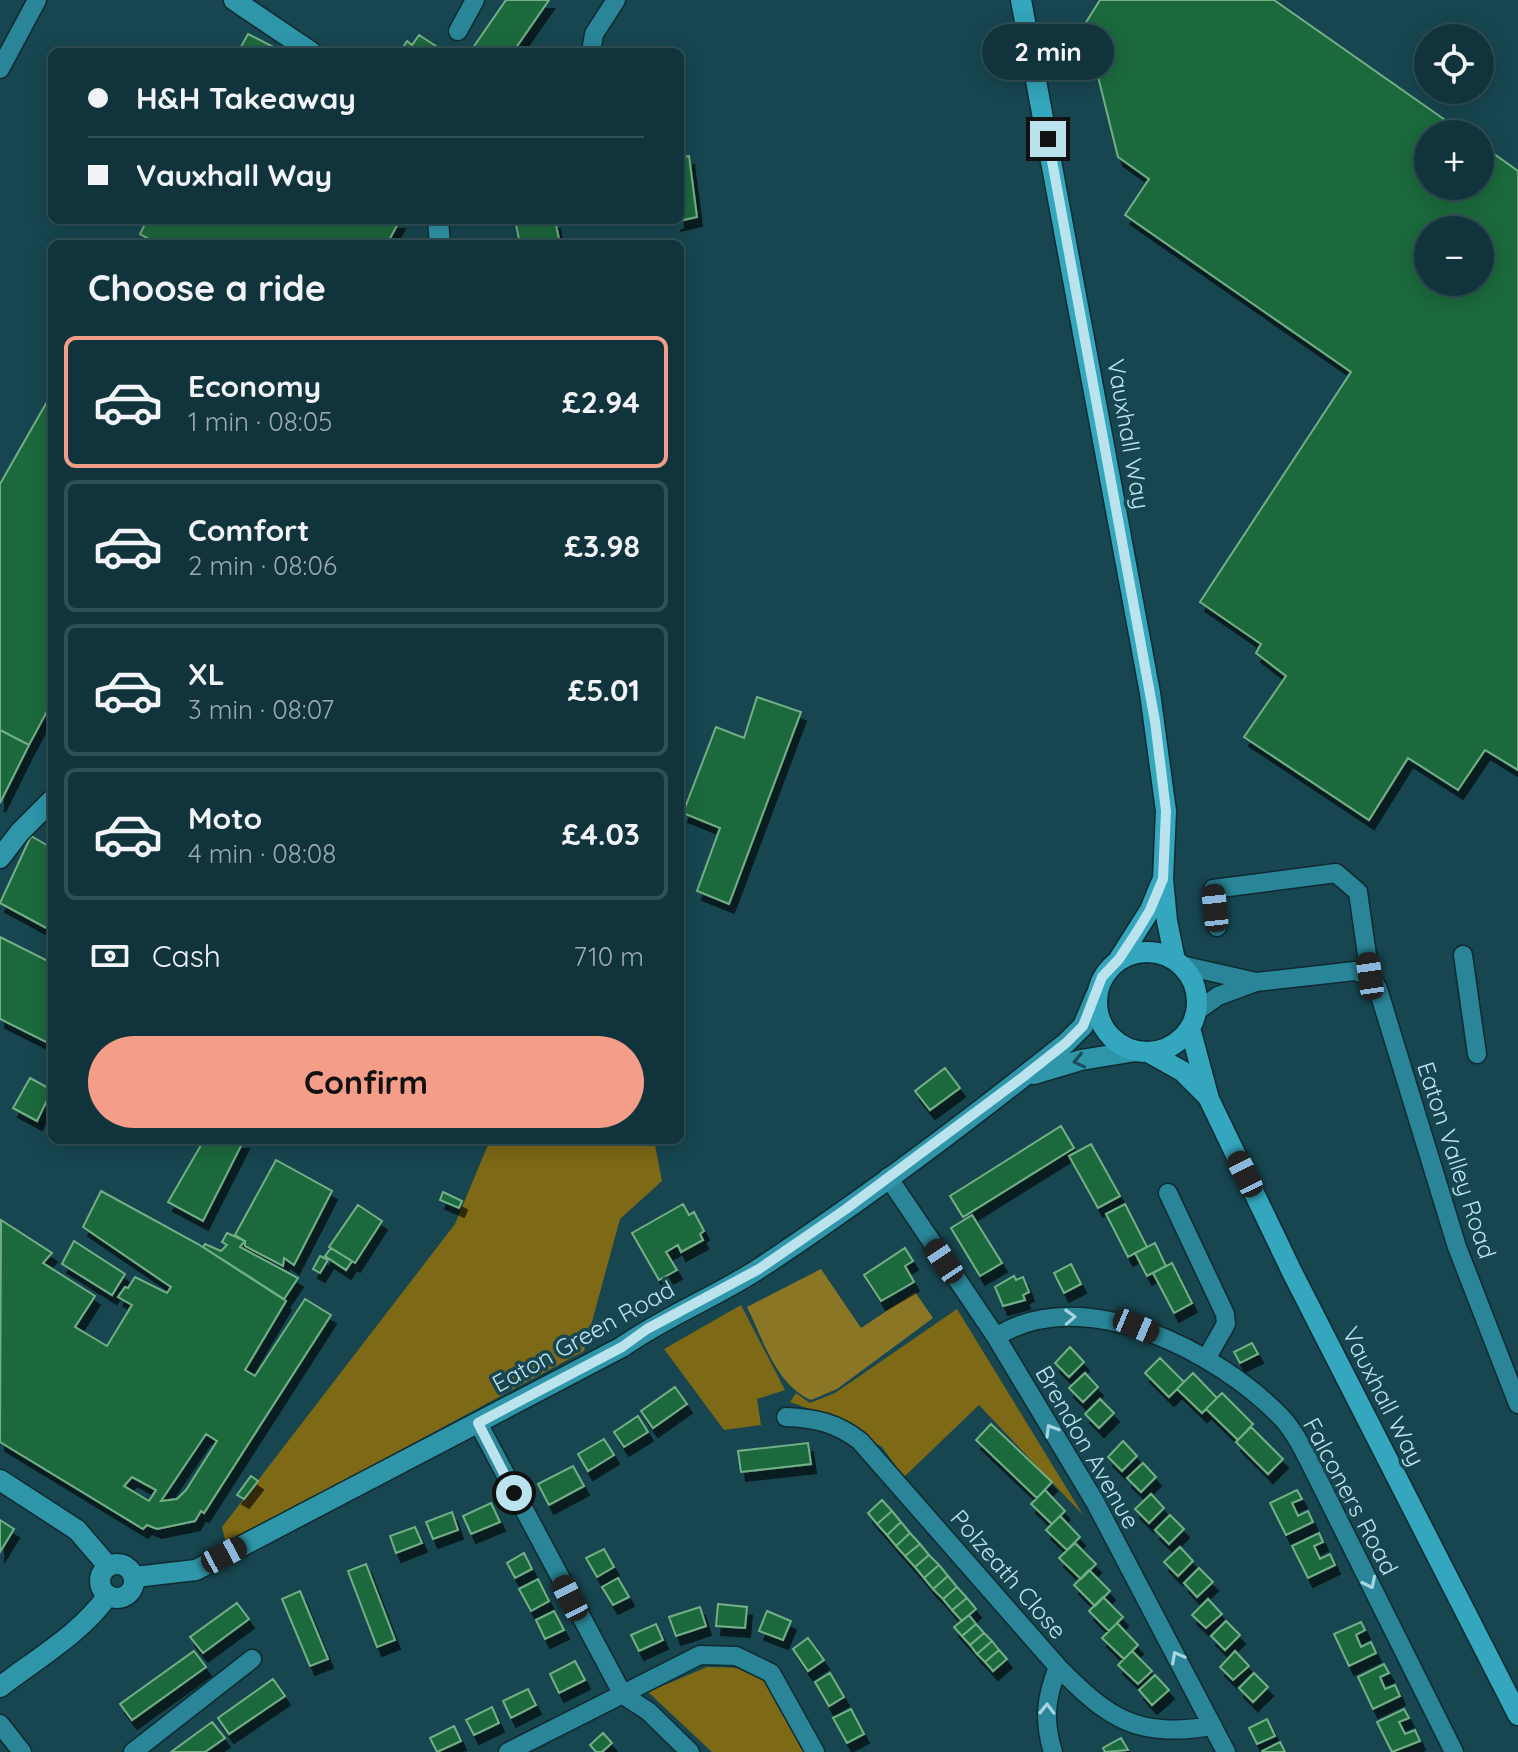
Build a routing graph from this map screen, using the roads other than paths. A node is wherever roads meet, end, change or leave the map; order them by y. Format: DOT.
graph roads {
  1 [pos="37,0"];
  2 [pos="234,0"];
  3 [pos="475,0"];
  4 [pos="616,0"];
  5 [pos="1021,0"];
  6 [pos="458,31"];
  7 [pos="305,48"];
  8 [pos="592,48"];
  9 [pos="0,69"];
  10 [pos="48,804"];
  11 [pos="0,858"];
  12 [pos="1163,879"];
  13 [pos="1217,927"];
  14 [pos="1463,955"];
  15 [pos="1119,959"];
  16 [pos="1178,963"];
  17 [pos="1370,976"];
  18 [pos="1256,982"];
  19 [pos="1096,995"];
  20 [pos="1193,1020"];
  21 [pos="1142,1052"];
  22 [pos="1477,1054"];
  23 [pos="1023,1077"];
  24 [pos="1209,1099"];
  25 [pos="888,1177"];
  26 [pos="1168,1193"];
  27 [pos="996,1337"];
  28 [pos="1206,1359"];
  29 [pos="1518,1404"];
  30 [pos="786,1417"];
  31 [pos="478,1423"];
  32 [pos="0,1480"];
  33 [pos="108,1566"];
  34 [pos="135,1577"];
  35 [pos="108,1595"];
  36 [pos="252,1659"];
  37 [pos="1058,1667"];
  38 [pos="0,1687"];
  39 [pos="623,1695"];
  40 [pos="1518,1715"];
  41 [pos="0,1724"];
  42 [pos="1213,1726"];
  43 [pos="22,1752"];
  44 [pos="133,1752"];
  45 [pos="508,1752"];
  46 [pos="690,1752"];
  47 [pos="815,1752"];
  48 [pos="1053,1752"];
  49 [pos="1226,1752"];
  50 [pos="1454,1752"];
  1 -- 9 [label="street"];
  2 -- 7 [label="street"];
  3 -- 6 [label="street"];
  4 -- 8 [label="street"];
  5 -- 12 [label="main road, Vauxhall Way"];
  10 -- 11 [label="street"];
  12 -- 15 [label="main road, Vauxhall Way"];
  12 -- 16 [label="main road, Vauxhall Way"];
  13 -- 17 [label="street, Eaton Valley Road"];
  14 -- 22 [label="street"];
  15 -- 16 [label="main road"];
  15 -- 19 [label="main road"];
  16 -- 18 [label="street"];
  16 -- 20 [label="main road"];
  17 -- 18 [label="street"];
  17 -- 29 [label="street, Eaton Valley Road"];
  18 -- 20 [label="street"];
  19 -- 21 [label="main road"];
  19 -- 23 [label="street, Eaton Green Road"];
  20 -- 21 [label="main road"];
  20 -- 24 [label="main road, Vauxhall Way"];
  21 -- 23 [label="street, Eaton Green Road, one-way"];
  21 -- 24 [label="main road, Vauxhall Way"];
  23 -- 25 [label="street, Eaton Green Road"];
  24 -- 40 [label="main road, Vauxhall Way"];
  25 -- 27 [label="street, Brendon Avenue"];
  25 -- 31 [label="street, Eaton Green Road"];
  26 -- 28 [label="street"];
  27 -- 28 [label="street, Falconers Road, one-way"];
  42 -- 27 [label="street, Brendon Avenue, one-way"];
  28 -- 50 [label="street, Falconers Road, one-way"];
  30 -- 37 [label="street, Polzeath Close"];
  31 -- 34 [label="street, Eaton Green Road"];
  31 -- 39 [label="street"];
  32 -- 33 [label="street"];
  33 -- 34 [label="street"];
  33 -- 35 [label="street"];
  34 -- 35 [label="street"];
  35 -- 38 [label="street"];
  36 -- 44 [label="street"];
  37 -- 42 [label="street, Polzeath Close"];
  48 -- 37 [label="street, one-way"];
  39 -- 45 [label="street"];
  39 -- 46 [label="street"];
  39 -- 47 [label="street"];
  41 -- 43 [label="street"];
  42 -- 49 [label="street, Brendon Avenue"];
}
